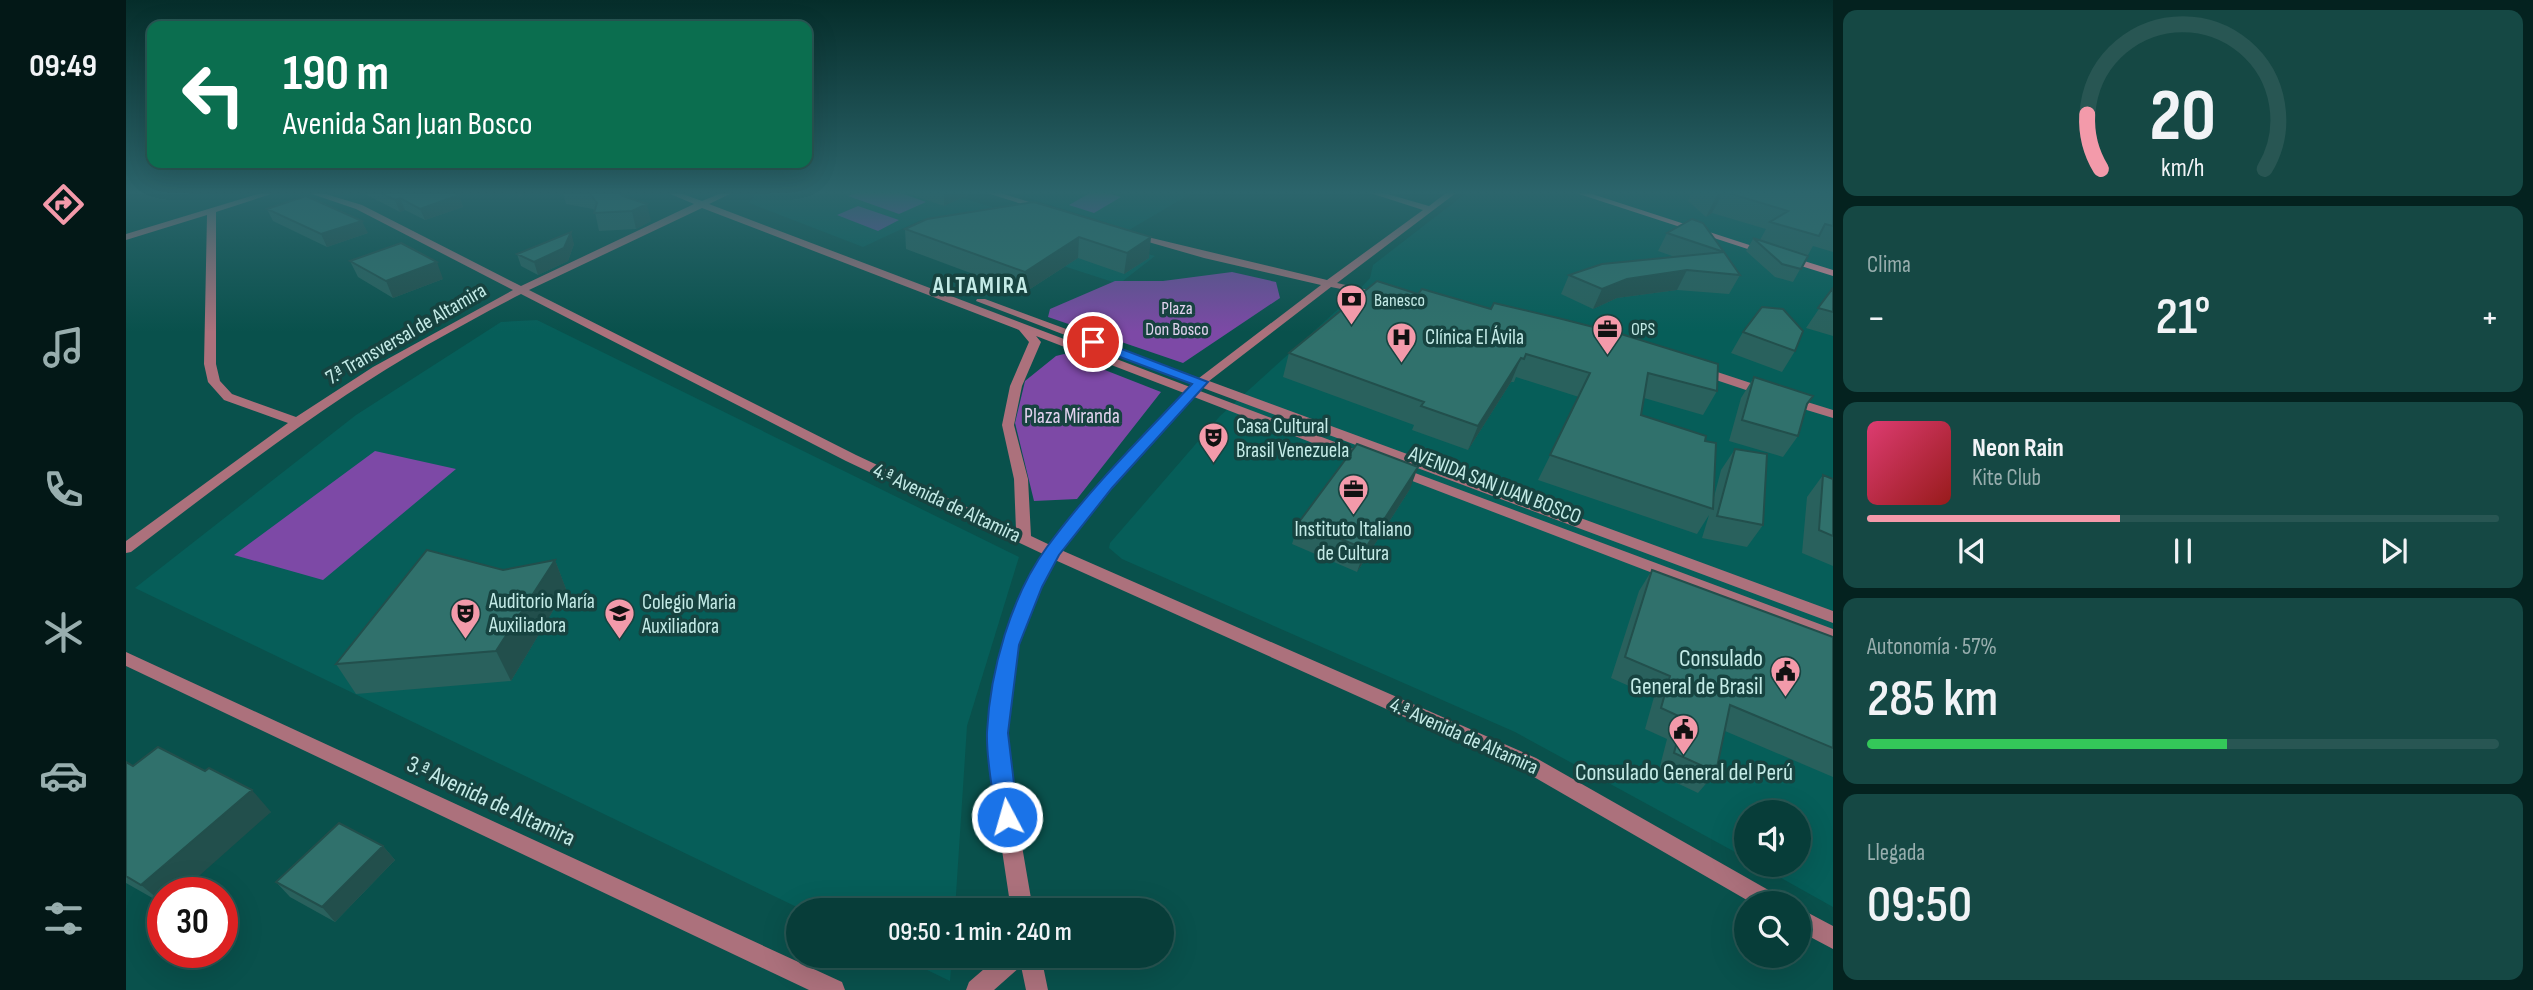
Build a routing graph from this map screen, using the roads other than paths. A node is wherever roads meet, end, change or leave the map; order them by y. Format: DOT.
graph roads {
  1 [pos="212,239"];
  2 [pos="422,239"];
  3 [pos="624,239"];
  4 [pos="804,239"];
  5 [pos="809,239"];
  6 [pos="1149,239"];
  7 [pos="1389,239"];
  8 [pos="1726,239"];
  9 [pos="1751,239"];
  10 [pos="1833,265"];
  11 [pos="1833,273"];
  12 [pos="1328,284"];
  13 [pos="522,290"];
  14 [pos="1396,299"];
  15 [pos="1017,325"];
  16 [pos="1692,368"];
  17 [pos="1196,387"];
  18 [pos="1833,414"];
  19 [pos="298,422"];
  20 [pos="1024,539"];
  21 [pos="126,548"];
  22 [pos="1052,552"];
  23 [pos="1833,617"];
  24 [pos="1833,636"];
  25 [pos="126,659"];
  26 [pos="1751,891"];
  27 [pos="1021,898"];
  28 [pos="1811,926"];
  29 [pos="1833,938"];
  30 [pos="1002,968"];
  31 [pos="1032,968"];
  32 [pos="834,990"];
  33 [pos="977,990"];
  34 [pos="1037,990"];
  1 -- 19 [label="street"];
  2 -- 13 [label="street, 4.ª Avenida de Altamira"];
  3 -- 13 [label="street, 7.ª Transversal de Altamira"];
  4 -- 15 [label="street, AVENIDA SAN JUAN BOSCO"];
  5 -- 17 [label="street, AVENIDA SAN JUAN BOSCO"];
  6 -- 12 [label="street"];
  7 -- 12 [label="street"];
  8 -- 11 [label="main road"];
  9 -- 10 [label="main road"];
  12 -- 14 [label="street"];
  12 -- 17 [label="street"];
  13 -- 19 [label="street, 7.ª Transversal de Altamira"];
  13 -- 20 [label="street, 4.ª Avenida de Altamira"];
  15 -- 17 [label="street, AVENIDA SAN JUAN BOSCO"];
  15 -- 20 [label="street"];
  16 -- 18 [label="street"];
  17 -- 22 [label="street"];
  17 -- 23 [label="street, AVENIDA SAN JUAN BOSCO"];
  17 -- 24 [label="street, AVENIDA SAN JUAN BOSCO"];
  19 -- 21 [label="street, 7.ª Transversal de Altamira"];
  20 -- 22 [label="street, 4.ª Avenida de Altamira"];
  22 -- 26 [label="street, 4.ª Avenida de Altamira"];
  22 -- 27 [label="street"];
  25 -- 32 [label="street, 3.ª Avenida de Altamira"];
  28 -- 29 [label="street"];
  30 -- 33 [label="street"];
  31 -- 34 [label="street"];
}
